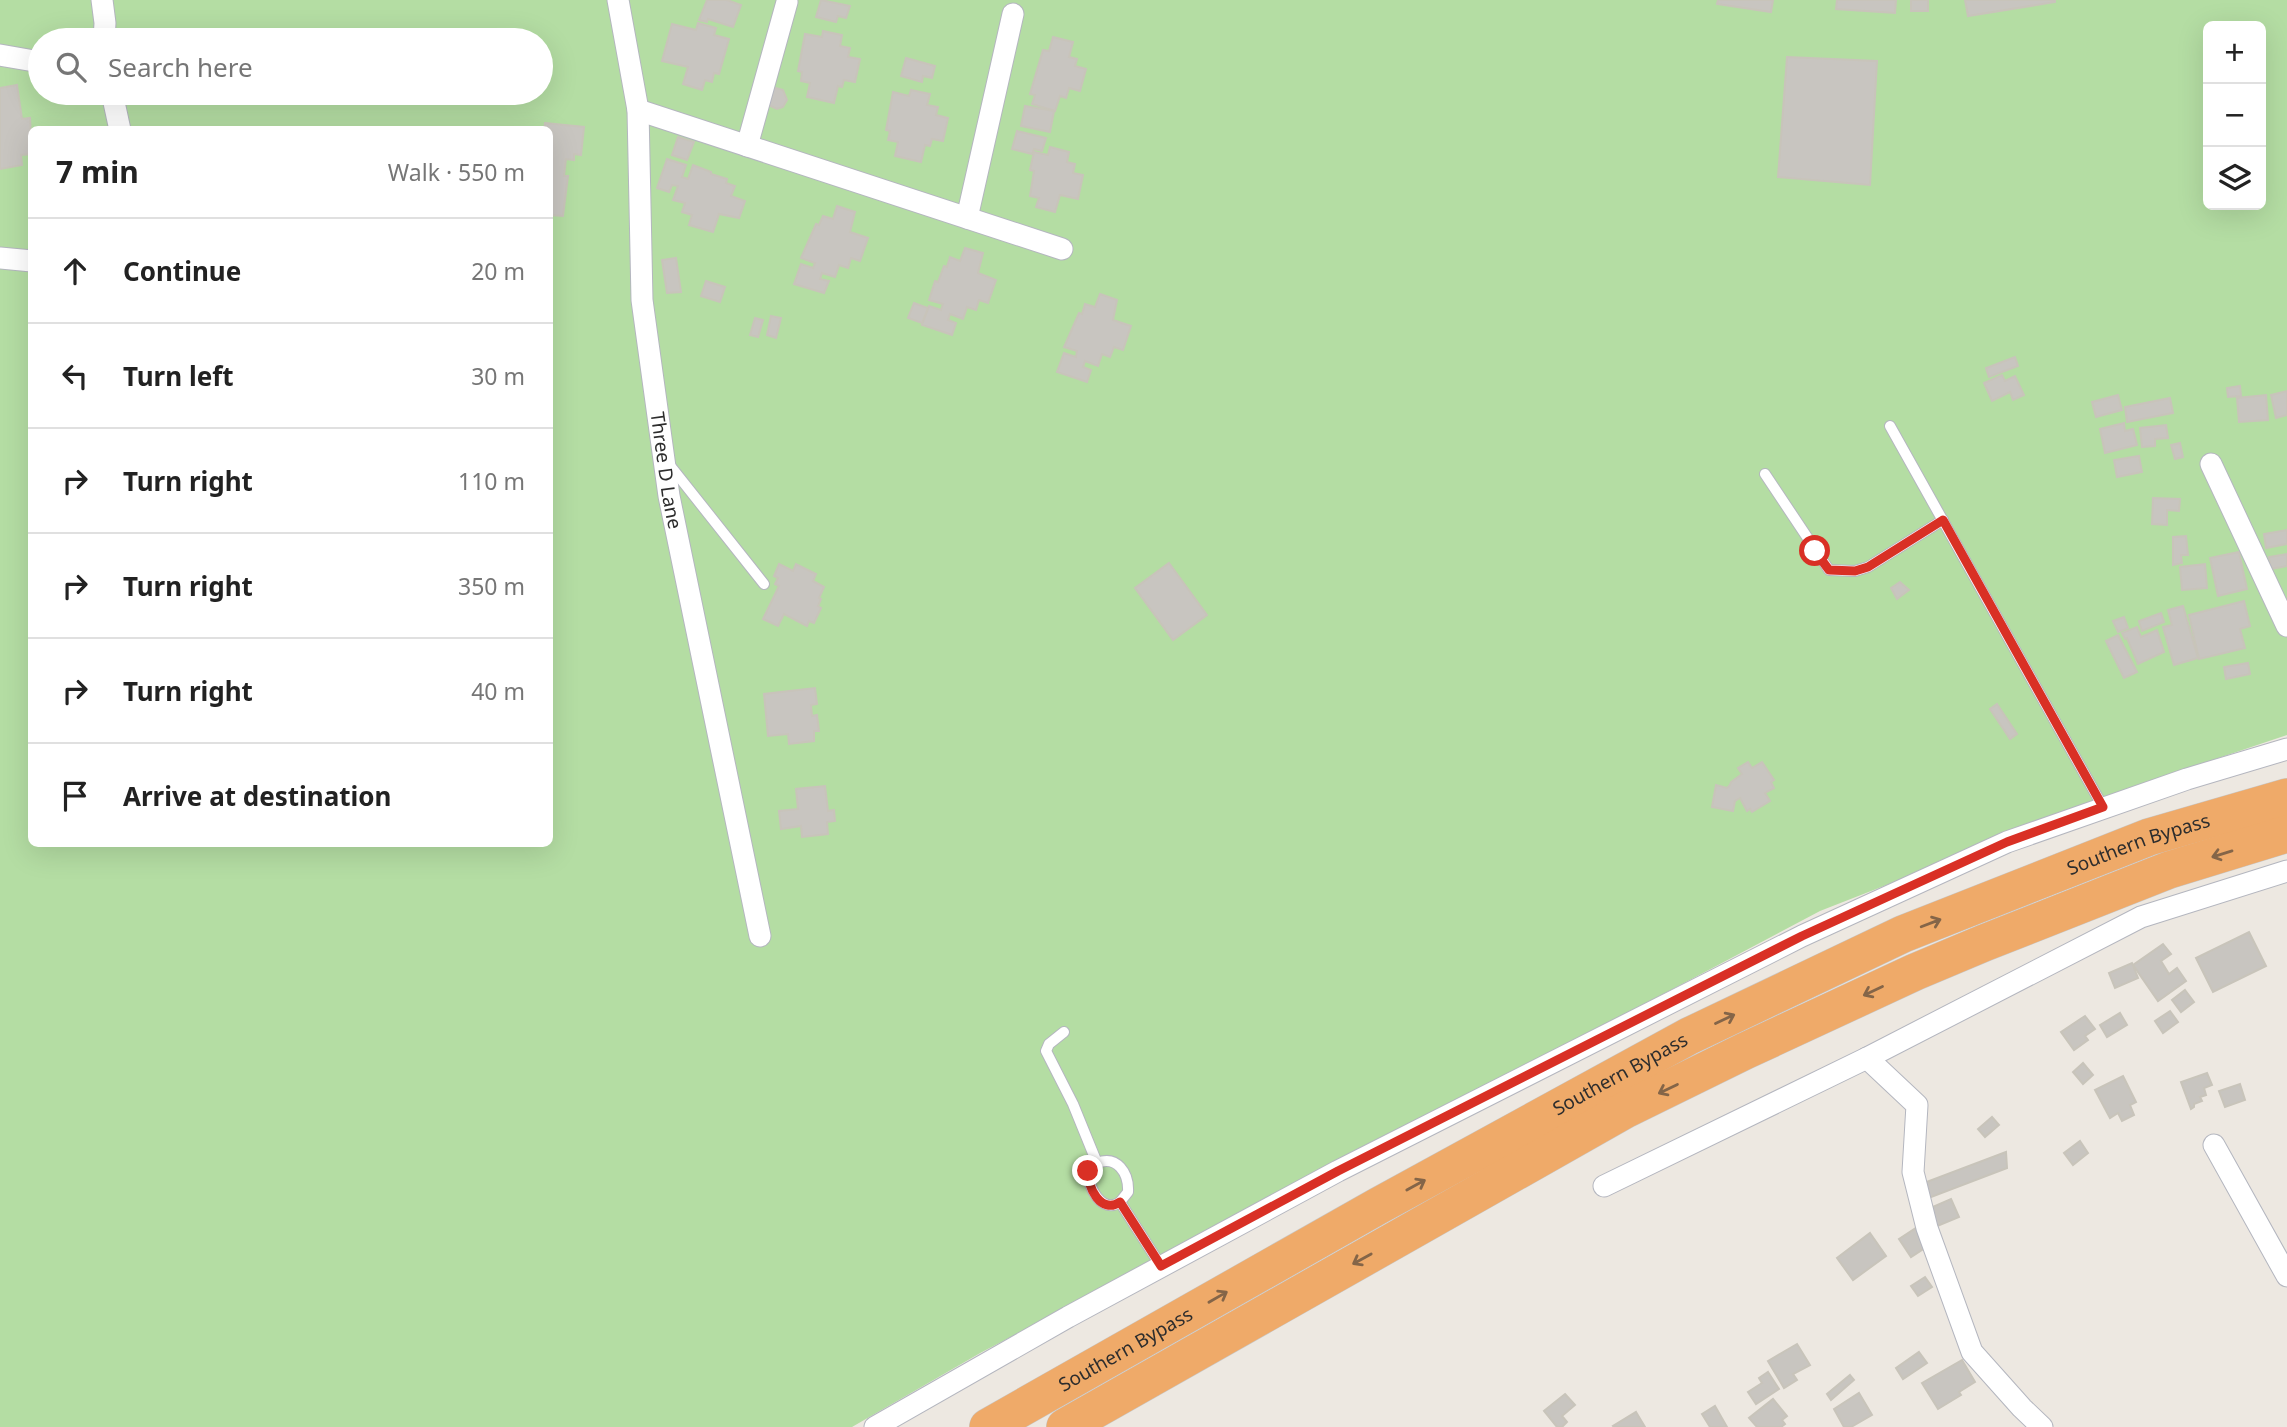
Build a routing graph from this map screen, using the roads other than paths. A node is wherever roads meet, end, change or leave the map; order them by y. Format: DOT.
graph roads {
  1 [pos="102,0"];
  2 [pos="618,0"];
  3 [pos="787,2"];
  4 [pos="1013,14"];
  5 [pos="105,28"];
  6 [pos="0,55"];
  7 [pos="28,60"];
  8 [pos="115,105"];
  9 [pos="638,110"];
  10 [pos="119,126"];
  11 [pos="747,146"];
  12 [pos="967,218"];
  13 [pos="1062,249"];
  14 [pos="0,258"];
  15 [pos="28,261"];
  16 [pos="1890,426"];
  17 [pos="664,458"];
  18 [pos="2211,464"];
  19 [pos="1765,474"];
  20 [pos="1943,520"];
  21 [pos="764,584"];
  22 [pos="2287,626"];
  23 [pos="2287,750"];
  24 [pos="2287,797"];
  25 [pos="2103,807"];
  26 [pos="2287,834"];
  27 [pos="2287,871"];
  28 [pos="760,936"];
  29 [pos="1064,1032"];
  30 [pos="1867,1058"];
  31 [pos="2214,1145"];
  32 [pos="1097,1163"];
  33 [pos="1604,1186"];
  34 [pos="1120,1202"];
  35 [pos="1161,1266"];
  36 [pos="2287,1276"];
  37 [pos="875,1427"];
  38 [pos="988,1427"];
  39 [pos="1065,1427"];
  40 [pos="2042,1427"];
  1 -- 5 [label="street"];
  2 -- 9 [label="street, Three D Lane"];
  3 -- 11 [label="street"];
  4 -- 12 [label="street"];
  6 -- 7 [label="street"];
  8 -- 10 [label="street"];
  9 -- 11 [label="street"];
  9 -- 17 [label="street, Three D Lane"];
  11 -- 12 [label="street"];
  12 -- 13 [label="street"];
  14 -- 15 [label="street"];
  16 -- 20 [label="lane"];
  17 -- 21 [label="lane"];
  17 -- 28 [label="street, Three D Lane"];
  18 -- 22 [label="street"];
  19 -- 20 [label="lane"];
  20 -- 25 [label="lane"];
  23 -- 25 [label="street"];
  38 -- 24 [label="highway, Southern Bypass, one-way"];
  25 -- 35 [label="street"];
  26 -- 39 [label="highway, Southern Bypass, one-way"];
  27 -- 30 [label="street"];
  29 -- 32 [label="lane"];
  30 -- 33 [label="street"];
  30 -- 40 [label="street"];
  31 -- 36 [label="street"];
  32 -- 34 [label="lane"];
  32 -- 34 [label="lane"];
  34 -- 35 [label="lane"];
  35 -- 37 [label="street"];
}
